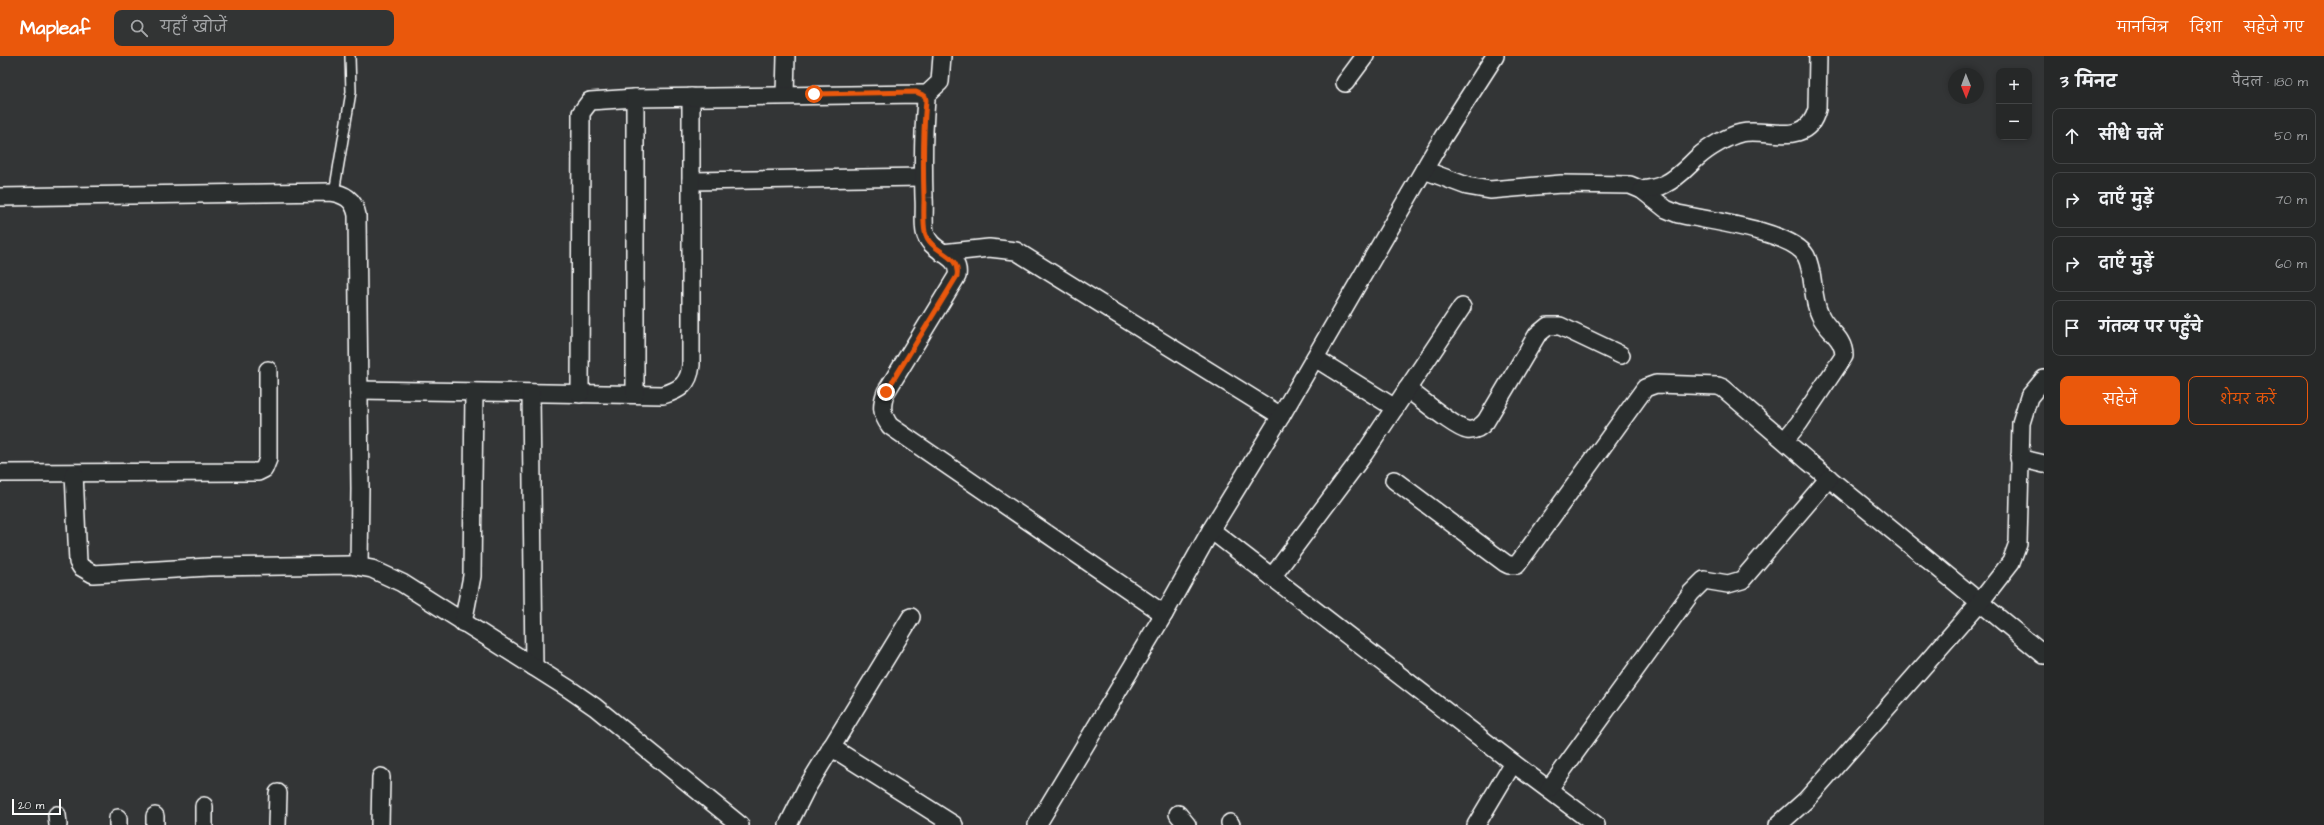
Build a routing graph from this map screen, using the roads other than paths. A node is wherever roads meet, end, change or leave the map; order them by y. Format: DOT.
graph roads {
  1 [pos="350,56"];
  2 [pos="786,56"];
  3 [pos="942,56"];
  4 [pos="1365,56"];
  5 [pos="1495,56"];
  6 [pos="1818,56"];
  7 [pos="1345,83"];
  8 [pos="785,95"];
  9 [pos="925,96"];
  10 [pos="691,97"];
  11 [pos="635,98"];
  12 [pos="1424,170"];
  13 [pos="923,177"];
  14 [pos="691,182"];
  15 [pos="1642,190"];
  16 [pos="334,193"];
  17 [pos="0,197"];
  18 [pos="942,252"];
  19 [pos="1462,307"];
  20 [pos="1621,355"];
  21 [pos="1315,358"];
  22 [pos="268,370"];
  23 [pos="2044,379"];
  24 [pos="1407,389"];
  25 [pos="359,390"];
  26 [pos="474,392"];
  27 [pos="531,393"];
  28 [pos="580,394"];
  29 [pos="635,394"];
  30 [pos="1395,408"];
  31 [pos="1281,416"];
  32 [pos="1786,440"];
  33 [pos="2019,458"];
  34 [pos="2044,464"];
  35 [pos="0,473"];
  36 [pos="74,473"];
  37 [pos="1829,478"];
  38 [pos="1394,480"];
  39 [pos="1211,530"];
  40 [pos="359,566"];
  41 [pos="1272,577"];
  42 [pos="1980,602"];
  43 [pos="1164,614"];
  44 [pos="911,617"];
  45 [pos="463,623"];
  46 [pos="2044,655"];
  47 [pos="534,667"];
  48 [pos="831,747"];
  49 [pos="1513,763"];
  50 [pos="380,777"];
  51 [pos="1549,789"];
  52 [pos="278,793"];
  53 [pos="204,806"];
  54 [pos="204,825"];
  55 [pos="277,825"];
  56 [pos="380,825"];
  57 [pos="740,825"];
  58 [pos="788,825"];
  59 [pos="954,825"];
  60 [pos="1037,825"];
  61 [pos="1476,825"];
  62 [pos="1596,825"];
  63 [pos="1778,825"];
  1 -- 16 [label="lane"];
  2 -- 8 [label="street"];
  3 -- 9 [label="street"];
  4 -- 7 [label="street"];
  5 -- 12 [label="street"];
  6 -- 15 [label="street"];
  8 -- 9 [label="street"];
  8 -- 10 [label="street"];
  9 -- 13 [label="street"];
  10 -- 11 [label="street"];
  10 -- 14 [label="street"];
  11 -- 28 [label="street"];
  11 -- 29 [label="street"];
  12 -- 15 [label="street"];
  12 -- 21 [label="street"];
  13 -- 14 [label="street"];
  13 -- 18 [label="street"];
  14 -- 29 [label="street"];
  15 -- 32 [label="street"];
  16 -- 17 [label="street"];
  16 -- 25 [label="street"];
  18 -- 31 [label="street"];
  18 -- 43 [label="street"];
  19 -- 24 [label="street"];
  20 -- 24 [label="street"];
  21 -- 30 [label="street"];
  21 -- 31 [label="street"];
  22 -- 36 [label="street"];
  23 -- 33 [label="street"];
  24 -- 30 [label="street"];
  25 -- 26 [label="street"];
  25 -- 40 [label="street"];
  26 -- 27 [label="street"];
  26 -- 45 [label="street"];
  27 -- 28 [label="street"];
  27 -- 47 [label="street"];
  28 -- 29 [label="street"];
  30 -- 41 [label="street"];
  31 -- 39 [label="street"];
  32 -- 37 [label="street"];
  32 -- 38 [label="street"];
  33 -- 34 [label="street"];
  33 -- 42 [label="street"];
  35 -- 36 [label="street"];
  36 -- 40 [label="street"];
  37 -- 42 [label="street"];
  37 -- 51 [label="street"];
  39 -- 41 [label="street"];
  39 -- 43 [label="street"];
  40 -- 45 [label="street"];
  41 -- 49 [label="street"];
  42 -- 46 [label="street"];
  42 -- 63 [label="street"];
  43 -- 60 [label="street"];
  44 -- 48 [label="street"];
  45 -- 47 [label="street"];
  47 -- 57 [label="street"];
  48 -- 58 [label="street"];
  48 -- 59 [label="street"];
  49 -- 51 [label="street"];
  49 -- 61 [label="street"];
  50 -- 56 [label="street"];
  51 -- 62 [label="street"];
  52 -- 55 [label="street"];
  53 -- 54 [label="street"];
}
